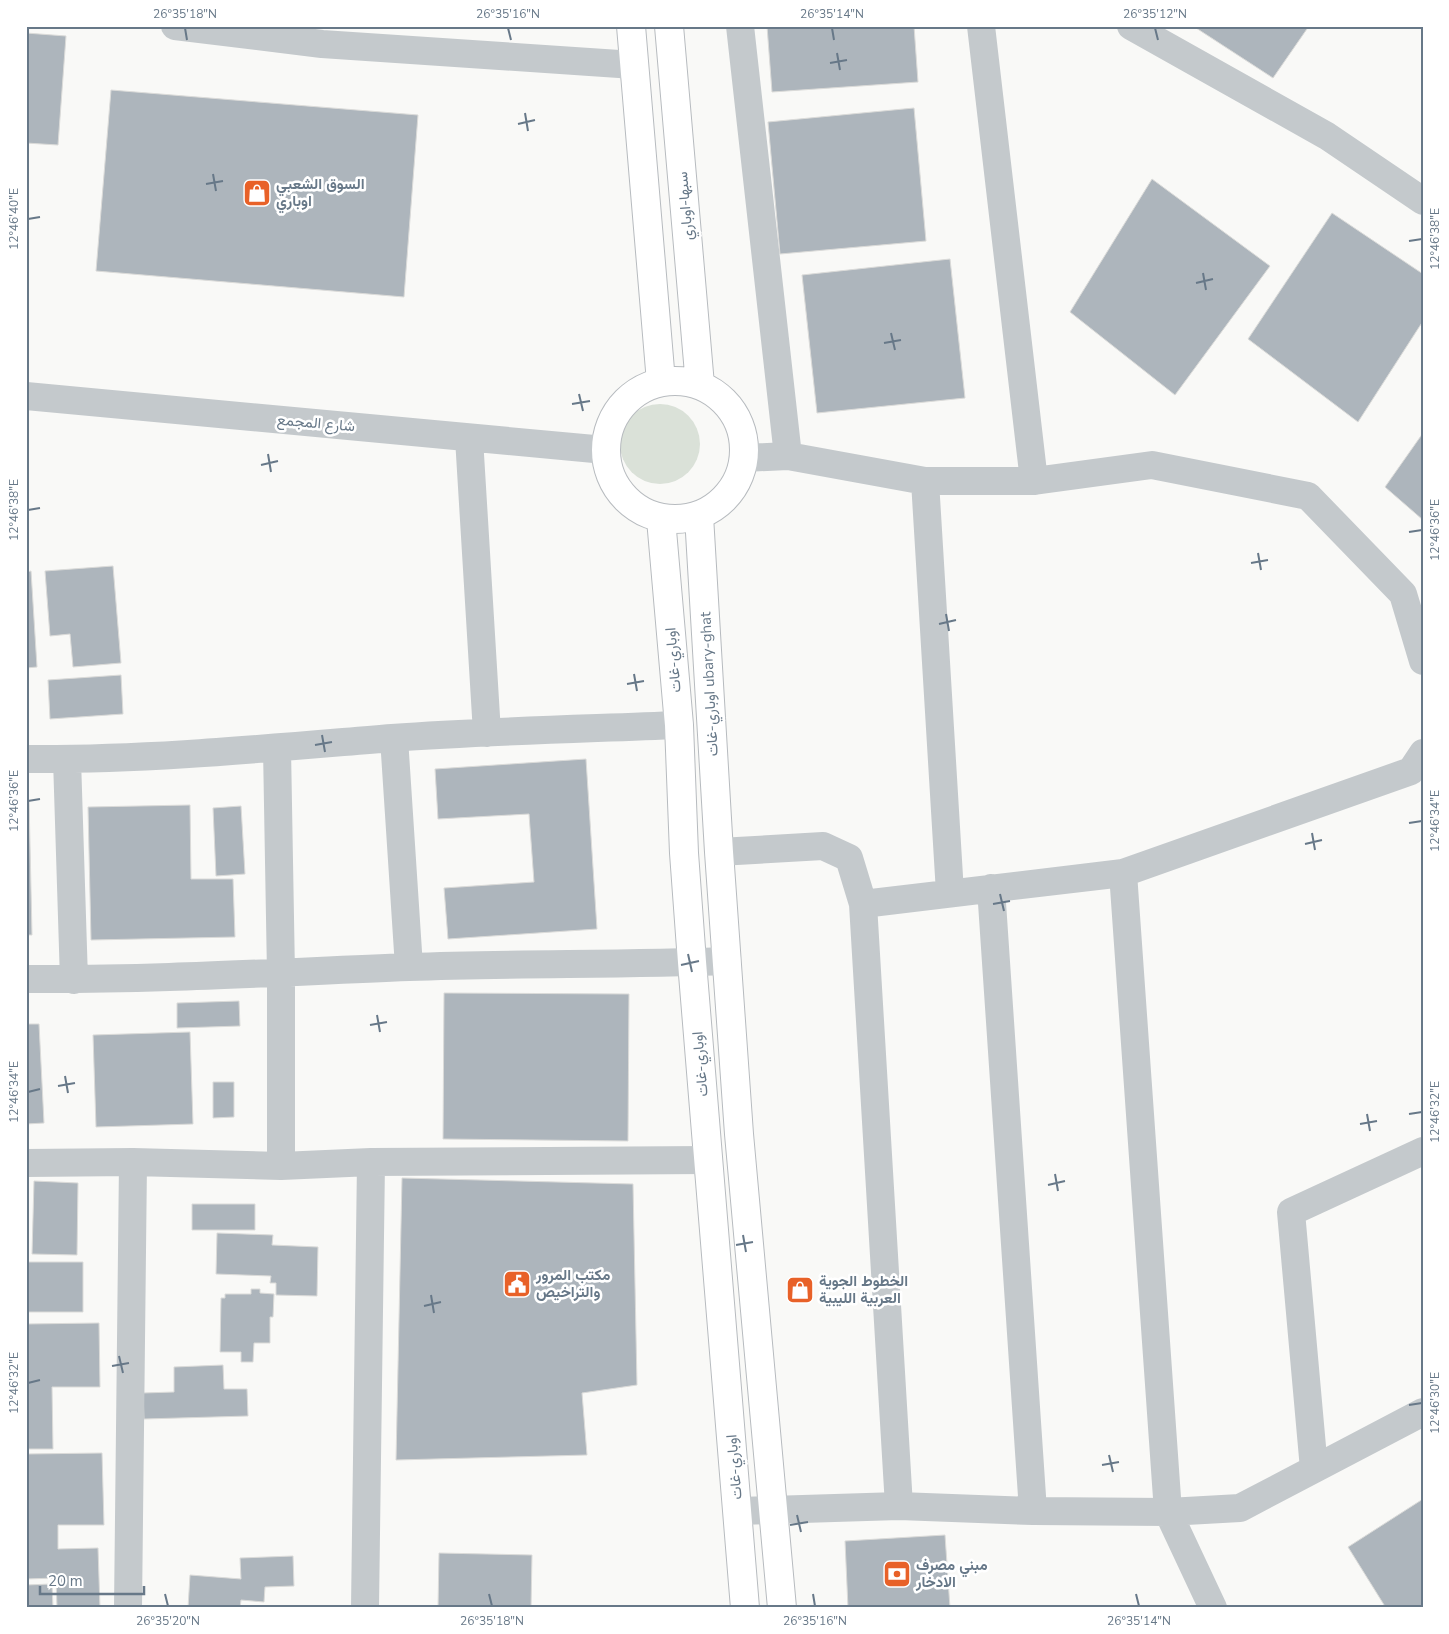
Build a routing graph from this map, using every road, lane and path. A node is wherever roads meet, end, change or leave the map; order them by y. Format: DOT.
graph roads {
  1 [pos="175,26"];
  2 [pos="631,26"];
  3 [pos="669,26"];
  4 [pos="740,26"];
  5 [pos="981,26"];
  6 [pos="1131,26"];
  7 [pos="634,65"];
  8 [pos="1423,201"];
  9 [pos="661,382"];
  10 [pos="700,385"];
  11 [pos="26,396"];
  12 [pos="469,438"];
  13 [pos="605,450"];
  14 [pos="788,456"];
  15 [pos="744,458"];
  16 [pos="925,481"];
  17 [pos="1034,481"];
  18 [pos="699,516"];
  19 [pos="661,519"];
  20 [pos="1423,661"];
  21 [pos="679,725"];
  22 [pos="487,733"];
  23 [pos="394,738"];
  24 [pos="276,748"];
  25 [pos="26,759"];
  26 [pos="67,760"];
  27 [pos="1419,771"];
  28 [pos="719,852"];
  29 [pos="1123,873"];
  30 [pos="991,888"];
  31 [pos="950,893"];
  32 [pos="863,904"];
  33 [pos="727,961"];
  34 [pos="692,962"];
  35 [pos="409,967"];
  36 [pos="281,974"];
  37 [pos="26,979"];
  38 [pos="74,980"];
  39 [pos="1423,1151"];
  40 [pos="707,1160"];
  41 [pos="133,1162"];
  42 [pos="372,1162"];
  43 [pos="26,1163"];
  44 [pos="281,1166"];
  45 [pos="1423,1412"];
  46 [pos="1314,1469"];
  47 [pos="899,1506"];
  48 [pos="773,1510"];
  49 [pos="738,1511"];
  50 [pos="1033,1511"];
  51 [pos="1168,1512"];
  52 [pos="128,1608"];
  53 [pos="365,1608"];
  54 [pos="745,1608"];
  55 [pos="782,1608"];
  56 [pos="1213,1608"];
  1 -- 7 [label="street"];
  2 -- 7 [label="highway"];
  3 -- 10 [label="highway, سبها-اوباري"];
  4 -- 14 [label="street"];
  5 -- 17 [label="street"];
  6 -- 8 [label="street"];
  7 -- 9 [label="highway"];
  9 -- 10 [label="highway"];
  9 -- 13 [label="highway"];
  10 -- 15 [label="highway"];
  11 -- 12 [label="street, شارع المجمع"];
  12 -- 13 [label="street, شارع المجمع"];
  12 -- 22 [label="street"];
  13 -- 19 [label="highway"];
  14 -- 15 [label="street"];
  14 -- 16 [label="street"];
  15 -- 18 [label="highway"];
  16 -- 17 [label="street"];
  16 -- 31 [label="street"];
  17 -- 20 [label="street"];
  18 -- 19 [label="highway"];
  18 -- 28 [label="highway, اوباري-غات ubary-ghat"];
  19 -- 21 [label="highway, اوباري-غات"];
  21 -- 22 [label="street"];
  21 -- 34 [label="highway, اوباري-غات"];
  22 -- 23 [label="street"];
  23 -- 24 [label="street"];
  23 -- 35 [label="street"];
  24 -- 26 [label="street"];
  24 -- 36 [label="street"];
  25 -- 26 [label="street"];
  26 -- 38 [label="street"];
  27 -- 29 [label="street"];
  28 -- 32 [label="street"];
  28 -- 33 [label="highway"];
  29 -- 30 [label="street"];
  29 -- 51 [label="street"];
  30 -- 31 [label="street"];
  30 -- 50 [label="street"];
  31 -- 32 [label="street"];
  32 -- 47 [label="street"];
  33 -- 34 [label="street"];
  33 -- 48 [label="highway"];
  34 -- 35 [label="street"];
  34 -- 40 [label="highway, اوباري-غات"];
  35 -- 36 [label="street"];
  36 -- 38 [label="street"];
  36 -- 44 [label="street"];
  37 -- 38 [label="street"];
  39 -- 46 [label="street"];
  40 -- 42 [label="street"];
  40 -- 49 [label="highway, اوباري-غات"];
  41 -- 43 [label="street"];
  41 -- 44 [label="street"];
  41 -- 52 [label="street"];
  42 -- 44 [label="street"];
  42 -- 53 [label="street"];
  45 -- 46 [label="street"];
  46 -- 51 [label="street"];
  47 -- 48 [label="street"];
  47 -- 50 [label="street"];
  48 -- 49 [label="street"];
  48 -- 55 [label="highway"];
  49 -- 54 [label="highway, اوباري-غات"];
  50 -- 51 [label="street"];
  51 -- 56 [label="street"];
}
